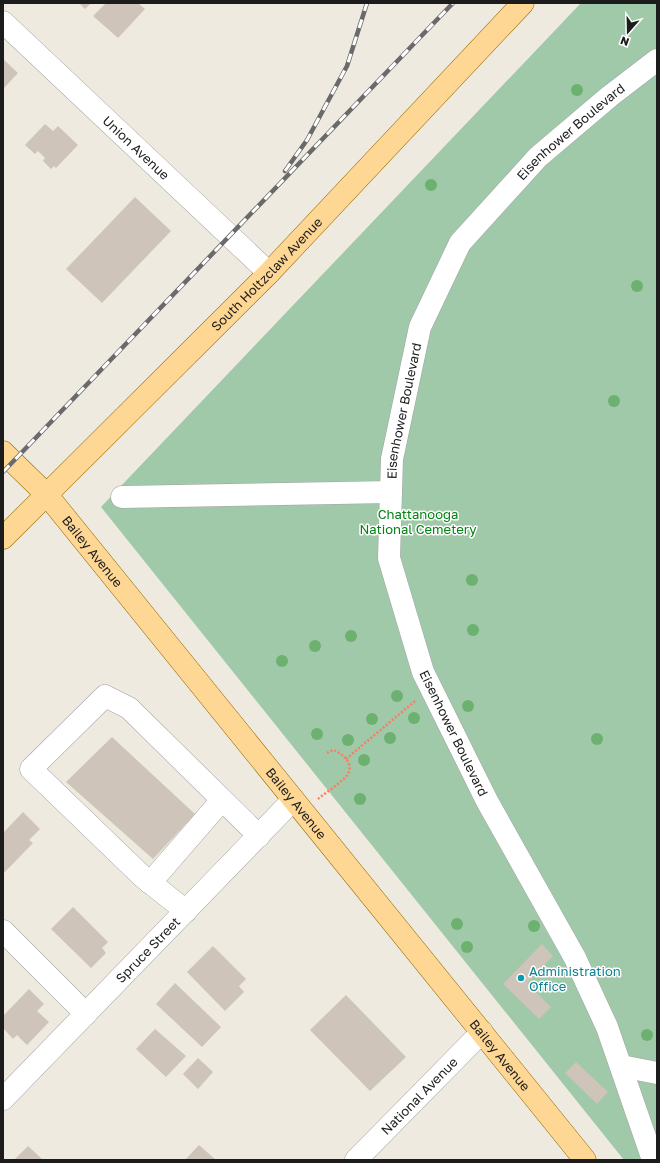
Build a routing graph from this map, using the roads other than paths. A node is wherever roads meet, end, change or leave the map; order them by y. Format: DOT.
graph roads {
  1 [pos="522,3"];
  2 [pos="3,22"];
  3 [pos="657,60"];
  4 [pos="269,273"];
  5 [pos="3,452"];
  6 [pos="391,492"];
  7 [pos="47,495"];
  8 [pos="122,497"];
  9 [pos="3,538"];
  10 [pos="222,800"];
  11 [pos="298,806"];
  12 [pos="259,836"];
  13 [pos="146,880"];
  14 [pos="186,911"];
  15 [pos="3,931"];
  16 [pos="86,1014"];
  17 [pos="482,1032"];
  18 [pos="621,1066"];
  19 [pos="657,1073"];
  20 [pos="3,1099"];
  21 [pos="356,1160"];
  22 [pos="585,1160"];
  23 [pos="653,1160"];
  1 -- 4 [label="main road, South Holtzclaw Avenue"];
  2 -- 4 [label="street, Union Avenue"];
  3 -- 6 [label="street, Eisenhower Boulevard"];
  4 -- 7 [label="main road, South Holtzclaw Avenue"];
  5 -- 7 [label="main road, Bailey Avenue"];
  6 -- 8 [label="street"];
  6 -- 18 [label="street, Eisenhower Boulevard"];
  7 -- 9 [label="main road, South Holtzclaw Avenue"];
  7 -- 11 [label="main road, Bailey Avenue"];
  10 -- 12 [label="street"];
  10 -- 13 [label="street"];
  10 -- 13 [label="street"];
  11 -- 12 [label="street, Spruce Street"];
  11 -- 17 [label="main road, Bailey Avenue"];
  12 -- 14 [label="street, Spruce Street"];
  13 -- 14 [label="street"];
  14 -- 16 [label="street, Spruce Street"];
  15 -- 16 [label="street"];
  16 -- 20 [label="street, Spruce Street"];
  17 -- 21 [label="street, National Avenue"];
  17 -- 22 [label="main road, Bailey Avenue"];
  18 -- 19 [label="street"];
  18 -- 23 [label="street, Eisenhower Boulevard"];
}
